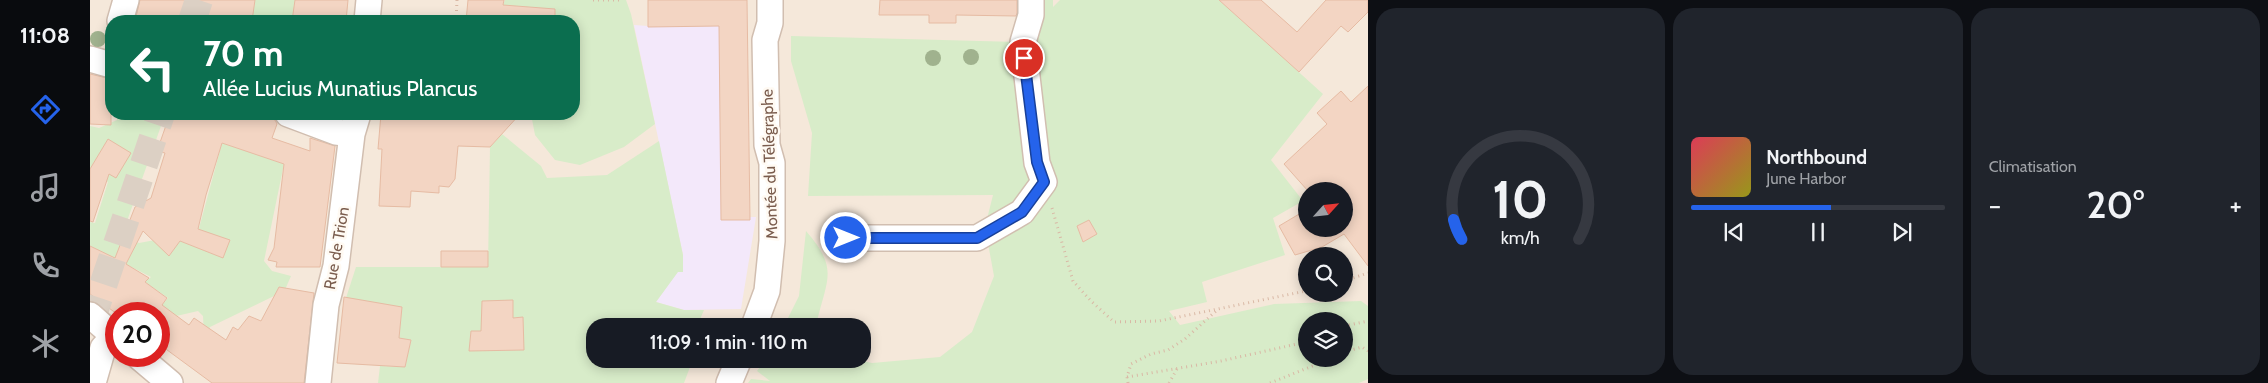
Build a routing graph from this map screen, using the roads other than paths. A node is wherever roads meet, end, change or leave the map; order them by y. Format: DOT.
graph roads {
  1 [pos="126,0"];
  2 [pos="370,0"];
  3 [pos="770,0"];
  4 [pos="1031,0"];
  5 [pos="122,15"];
  6 [pos="368,15"];
  7 [pos="304,120"];
  8 [pos="355,124"];
  9 [pos="846,238"];
  10 [pos="90,315"];
  11 [pos="757,318"];
  12 [pos="105,328"];
  13 [pos="105,346"];
  14 [pos="151,367"];
  15 [pos="735,368"];
  16 [pos="93,383"];
  17 [pos="170,383"];
  18 [pos="318,383"];
  19 [pos="729,383"];
  1 -- 5 [label="street"];
  2 -- 6 [label="street"];
  3 -- 11 [label="street, Montée du Télégraphe"];
  4 -- 9 [label="street"];
  7 -- 8 [label="street"];
  8 -- 18 [label="street, Rue de Trion"];
  10 -- 12 [label="street"];
  13 -- 16 [label="street"];
  14 -- 17 [label="street"];
  15 -- 19 [label="street"];
}
